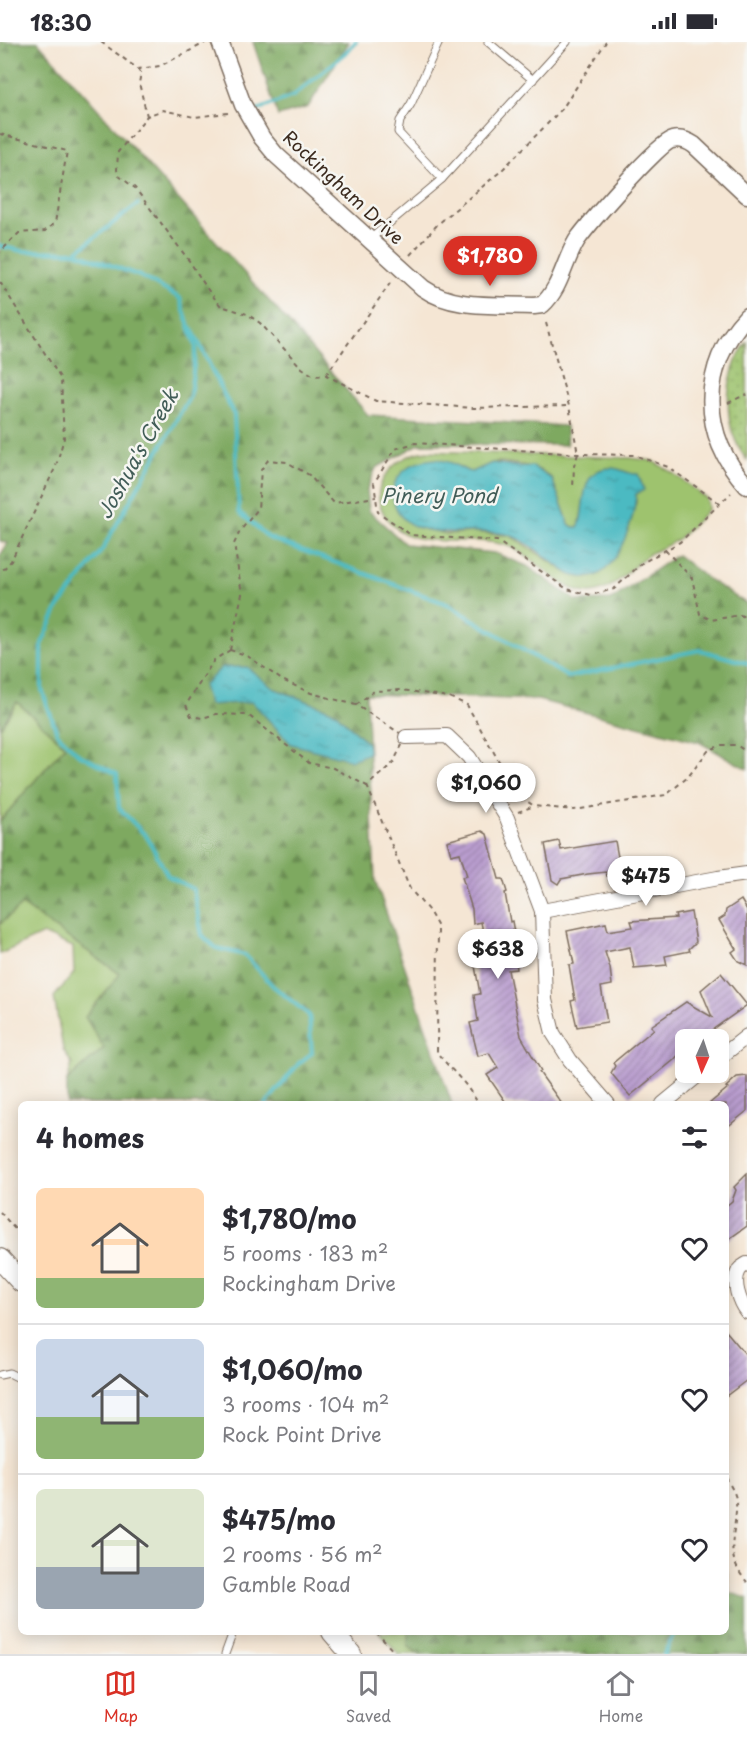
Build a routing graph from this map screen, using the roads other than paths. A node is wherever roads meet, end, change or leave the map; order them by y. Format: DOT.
graph roads {
  1 [pos="220,42"];
  2 [pos="438,42"];
  3 [pos="488,42"];
  4 [pos="567,42"];
  5 [pos="533,80"];
  6 [pos="442,179"];
  7 [pos="747,195"];
  8 [pos="369,240"];
  9 [pos="747,316"];
  10 [pos="747,486"];
  11 [pos="406,737"];
  12 [pos="747,874"];
  13 [pos="542,911"];
  14 [pos="747,1035"];
  15 [pos="729,1050"];
  16 [pos="689,1083"];
  17 [pos="605,1101"];
  18 [pos="667,1101"];
  19 [pos="0,1258"];
  20 [pos="747,1264"];
  21 [pos="18,1279"];
  22 [pos="747,1312"];
  23 [pos="0,1375"];
  24 [pos="18,1378"];
  25 [pos="233,1635"];
  26 [pos="335,1635"];
  27 [pos="225,1654"];
  28 [pos="351,1654"];
  1 -- 8 [label="street, Rockingham Drive"];
  2 -- 6 [label="lane"];
  3 -- 5 [label="lane"];
  4 -- 5 [label="lane"];
  5 -- 6 [label="lane"];
  6 -- 8 [label="lane"];
  7 -- 8 [label="street, Rockingham Drive"];
  9 -- 10 [label="street"];
  11 -- 13 [label="street"];
  12 -- 13 [label="street"];
  13 -- 17 [label="street"];
  14 -- 15 [label="street"];
  16 -- 18 [label="street"];
  19 -- 21 [label="main road"];
  20 -- 22 [label="street"];
  23 -- 24 [label="lane"];
  25 -- 27 [label="lane"];
  26 -- 28 [label="main road"];
}
